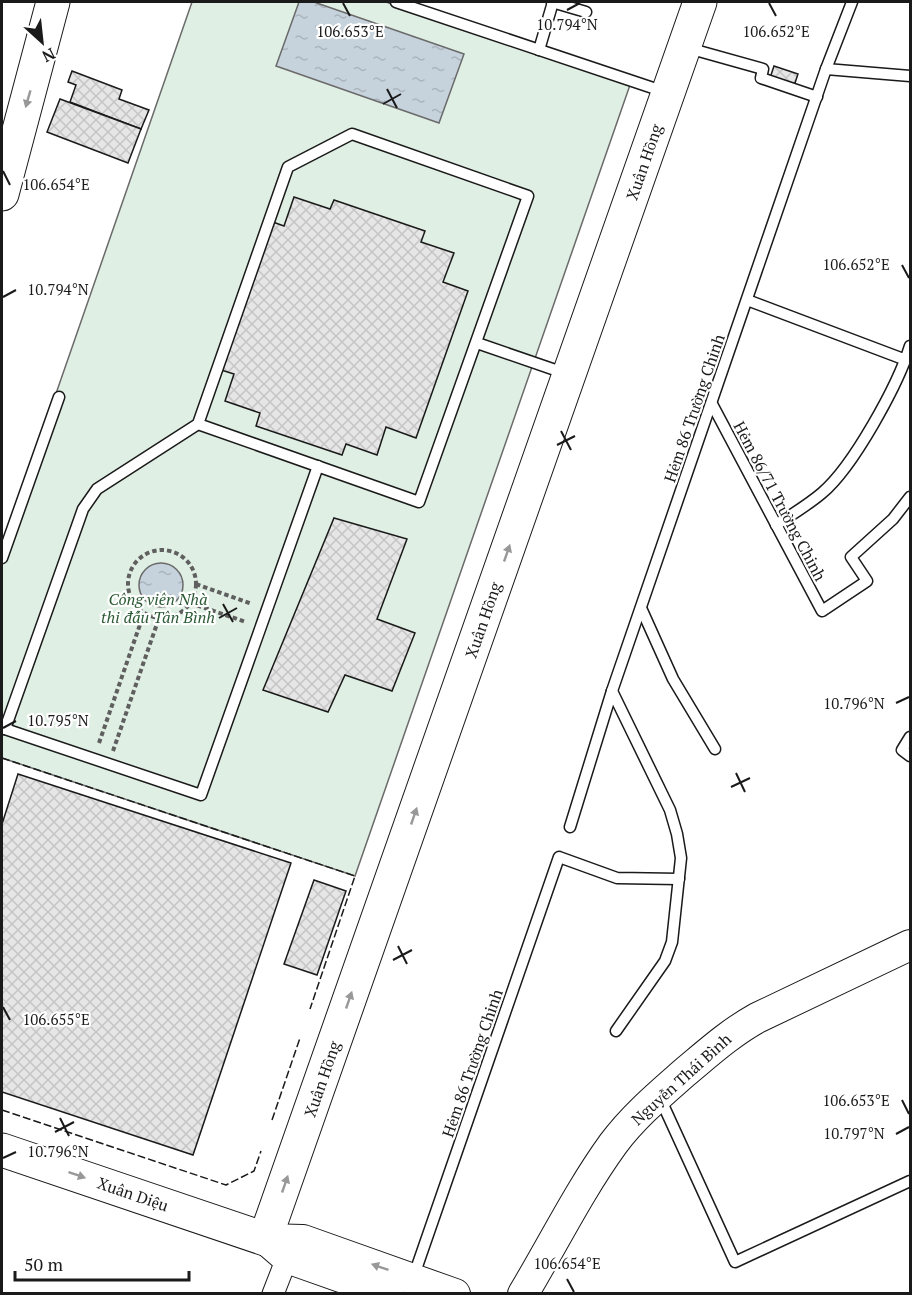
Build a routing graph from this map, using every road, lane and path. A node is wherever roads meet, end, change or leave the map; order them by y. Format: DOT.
graph roads {
  1 [pos="53,2"];
  2 [pos="396,2"];
  3 [pos="552,2"];
  4 [pos="700,2"];
  5 [pos="852,2"];
  6 [pos="586,12"];
  7 [pos="684,47"];
  8 [pos="539,50"];
  9 [pos="826,69"];
  10 [pos="910,76"];
  11 [pos="668,93"];
  12 [pos="817,97"];
  13 [pos="2,194"];
  14 [pos="747,300"];
  15 [pos="477,343"];
  16 [pos="910,346"];
  17 [pos="906,360"];
  18 [pos="569,374"];
  19 [pos="58,397"];
  20 [pos="712,404"];
  21 [pos="198,424"];
  22 [pos="318,466"];
  23 [pos="910,497"];
  24 [pos="776,525"];
  25 [pos="2,558"];
  26 [pos="196,584"];
  27 [pos="190,603"];
  28 [pos="641,608"];
  29 [pos="267,609"];
  30 [pos="144,613"];
  31 [pos="159,618"];
  32 [pos="261,627"];
  33 [pos="612,691"];
  34 [pos="3,729"];
  35 [pos="910,737"];
  36 [pos="715,750"];
  37 [pos="910,756"];
  38 [pos="94,759"];
  39 [pos="108,764"];
  40 [pos="570,827"];
  41 [pos="680,879"];
  42 [pos="910,945"];
  43 [pos="616,1031"];
  44 [pos="658,1095"];
  45 [pos="2,1149"];
  46 [pos="910,1181"];
  47 [pos="276,1249"];
  48 [pos="401,1286"];
  49 [pos="273,1293"];
  50 [pos="455,1293"];
  51 [pos="523,1293"];
  1 -- 13 [label="main road, one-way"];
  2 -- 8 [label="lane"];
  3 -- 6 [label="lane"];
  3 -- 8 [label="lane"];
  4 -- 7 [label="main road, Xuân Hồng"];
  5 -- 9 [label="lane, Hẻm 86 Trường Chinh"];
  7 -- 11 [label="main road, Xuân Hồng"];
  7 -- 12 [label="lane"];
  8 -- 11 [label="lane"];
  9 -- 10 [label="lane"];
  9 -- 12 [label="lane, Hẻm 86 Trường Chinh"];
  11 -- 18 [label="main road, Xuân Hồng"];
  12 -- 14 [label="lane, Hẻm 86 Trường Chinh"];
  14 -- 17 [label="lane"];
  14 -- 20 [label="lane, Hẻm 86 Trường Chinh"];
  15 -- 18 [label="lane"];
  15 -- 21 [label="lane"];
  15 -- 22 [label="lane"];
  16 -- 17 [label="lane"];
  17 -- 24 [label="lane"];
  47 -- 18 [label="main road, Xuân Hồng, one-way"];
  19 -- 25 [label="lane"];
  20 -- 24 [label="lane, Hẻm 86/71 Trường Chinh"];
  20 -- 28 [label="lane, Hẻm 86 Trường Chinh"];
  21 -- 22 [label="lane"];
  21 -- 34 [label="lane"];
  22 -- 29 [label="lane"];
  23 -- 24 [label="lane, Hẻm 86/71 Trường Chinh"];
  26 -- 27 [label="path"];
  26 -- 29 [label="path"];
  26 -- 30 [label="path"];
  27 -- 31 [label="path"];
  27 -- 32 [label="path"];
  28 -- 33 [label="lane, Hẻm 86 Trường Chinh"];
  28 -- 36 [label="lane"];
  29 -- 32 [label="lane"];
  30 -- 31 [label="path"];
  30 -- 38 [label="path"];
  31 -- 39 [label="path"];
  32 -- 39 [label="lane"];
  33 -- 40 [label="lane, Hẻm 86 Trường Chinh"];
  33 -- 41 [label="lane"];
  34 -- 38 [label="lane"];
  35 -- 37 [label="lane"];
  38 -- 39 [label="lane"];
  41 -- 43 [label="lane"];
  41 -- 48 [label="lane, Hẻm 86 Trường Chinh"];
  42 -- 44 [label="street, Nguyễn Thái Bình"];
  44 -- 46 [label="lane"];
  44 -- 51 [label="street, Nguyễn Thái Bình"];
  45 -- 47 [label="main road, Xuân Diệu, one-way"];
  47 -- 48 [label="street, Xuân Diệu"];
  47 -- 49 [label="street"];
  48 -- 50 [label="street, Xuân Diệu"];
}
